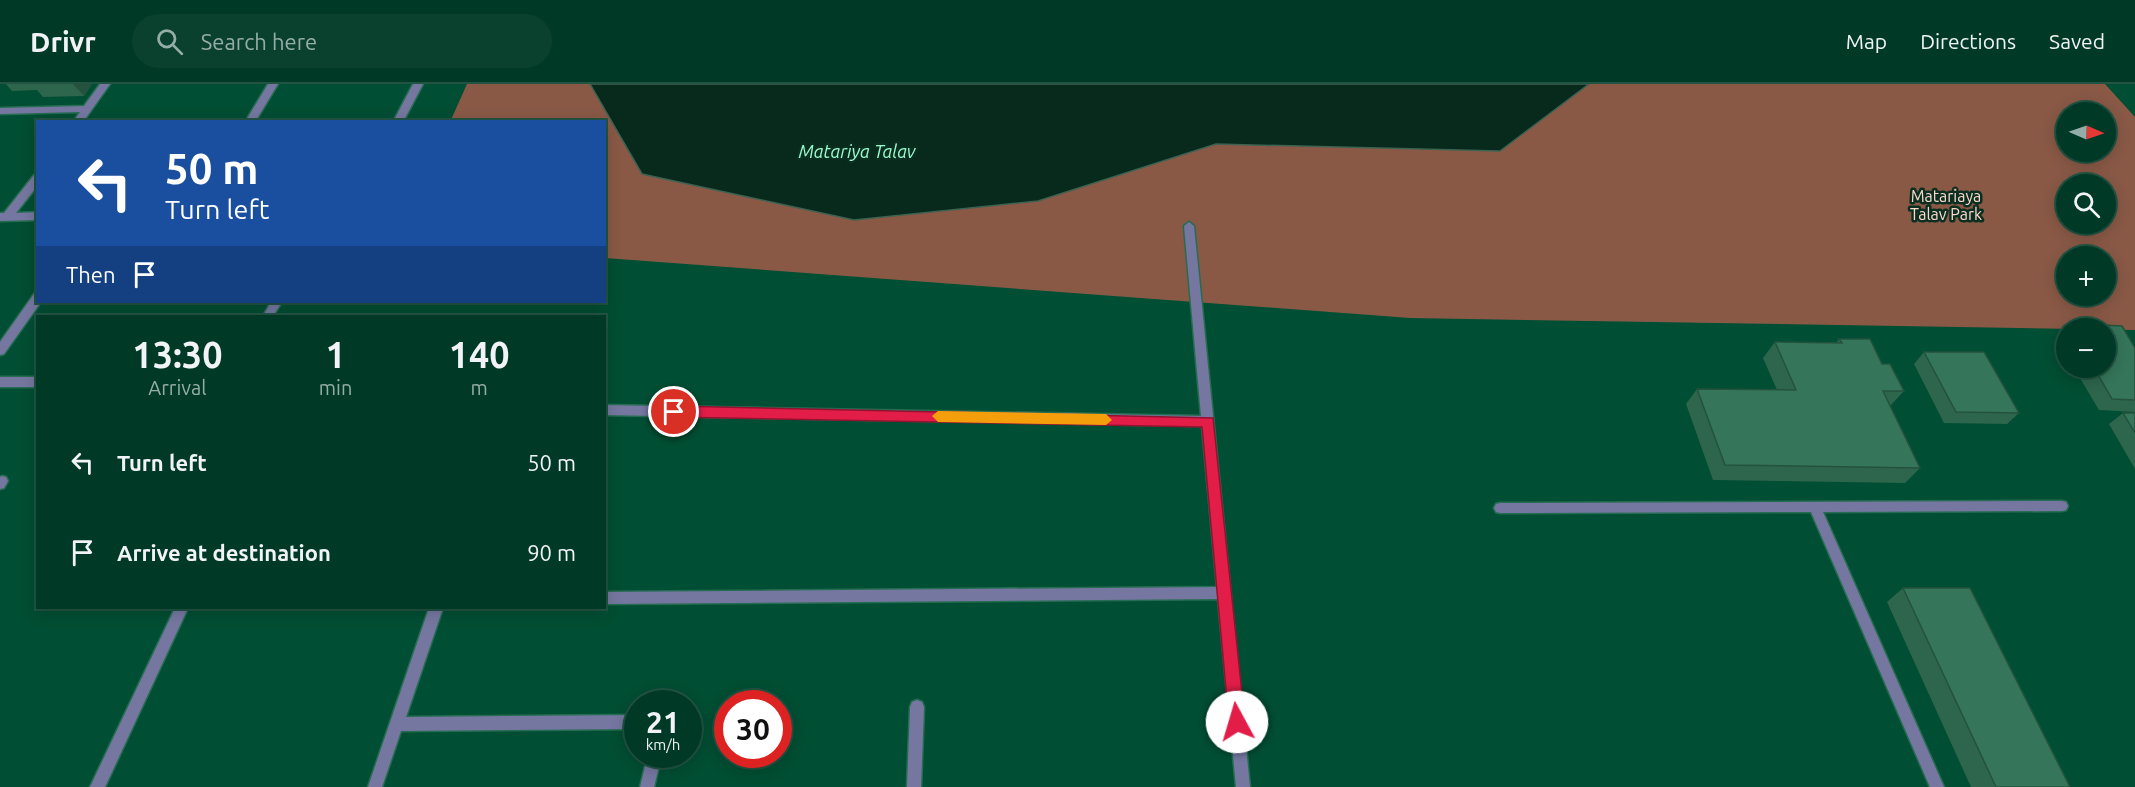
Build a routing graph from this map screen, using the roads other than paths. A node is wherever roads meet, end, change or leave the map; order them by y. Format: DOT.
graph roads {
  1 [pos="105,84"];
  2 [pos="273,84"];
  3 [pos="418,84"];
  4 [pos="87,109"];
  5 [pos="0,111"];
  6 [pos="79,120"];
  7 [pos="251,120"];
  8 [pos="399,120"];
  9 [pos="36,179"];
  10 [pos="4,216"];
  11 [pos="36,216"];
  12 [pos="1189,226"];
  13 [pos="36,300"];
  14 [pos="0,351"];
  15 [pos="0,382"];
  16 [pos="36,382"];
  17 [pos="606,410"];
  18 [pos="1208,421"];
  19 [pos="2062,506"];
  20 [pos="1500,508"];
  21 [pos="1815,508"];
  22 [pos="1224,593"];
  23 [pos="606,598"];
  24 [pos="181,609"];
  25 [pos="436,609"];
  26 [pos="917,707"];
  27 [pos="624,722"];
  28 [pos="396,724"];
  29 [pos="652,768"];
  30 [pos="97,787"];
  31 [pos="375,787"];
  32 [pos="647,787"];
  33 [pos="915,787"];
  34 [pos="1243,787"];
  35 [pos="1937,787"];
  1 -- 4 [label="street"];
  2 -- 7 [label="street"];
  3 -- 8 [label="street"];
  4 -- 5 [label="street"];
  4 -- 6 [label="street"];
  9 -- 10 [label="street"];
  10 -- 11 [label="street"];
  12 -- 18 [label="street"];
  13 -- 14 [label="street"];
  15 -- 16 [label="street"];
  17 -- 18 [label="street"];
  18 -- 22 [label="street"];
  19 -- 21 [label="street"];
  20 -- 21 [label="street"];
  21 -- 35 [label="street"];
  22 -- 23 [label="street"];
  22 -- 34 [label="street"];
  24 -- 30 [label="street"];
  25 -- 28 [label="street"];
  26 -- 33 [label="street"];
  27 -- 28 [label="street"];
  28 -- 31 [label="street"];
  29 -- 32 [label="street"];
}
